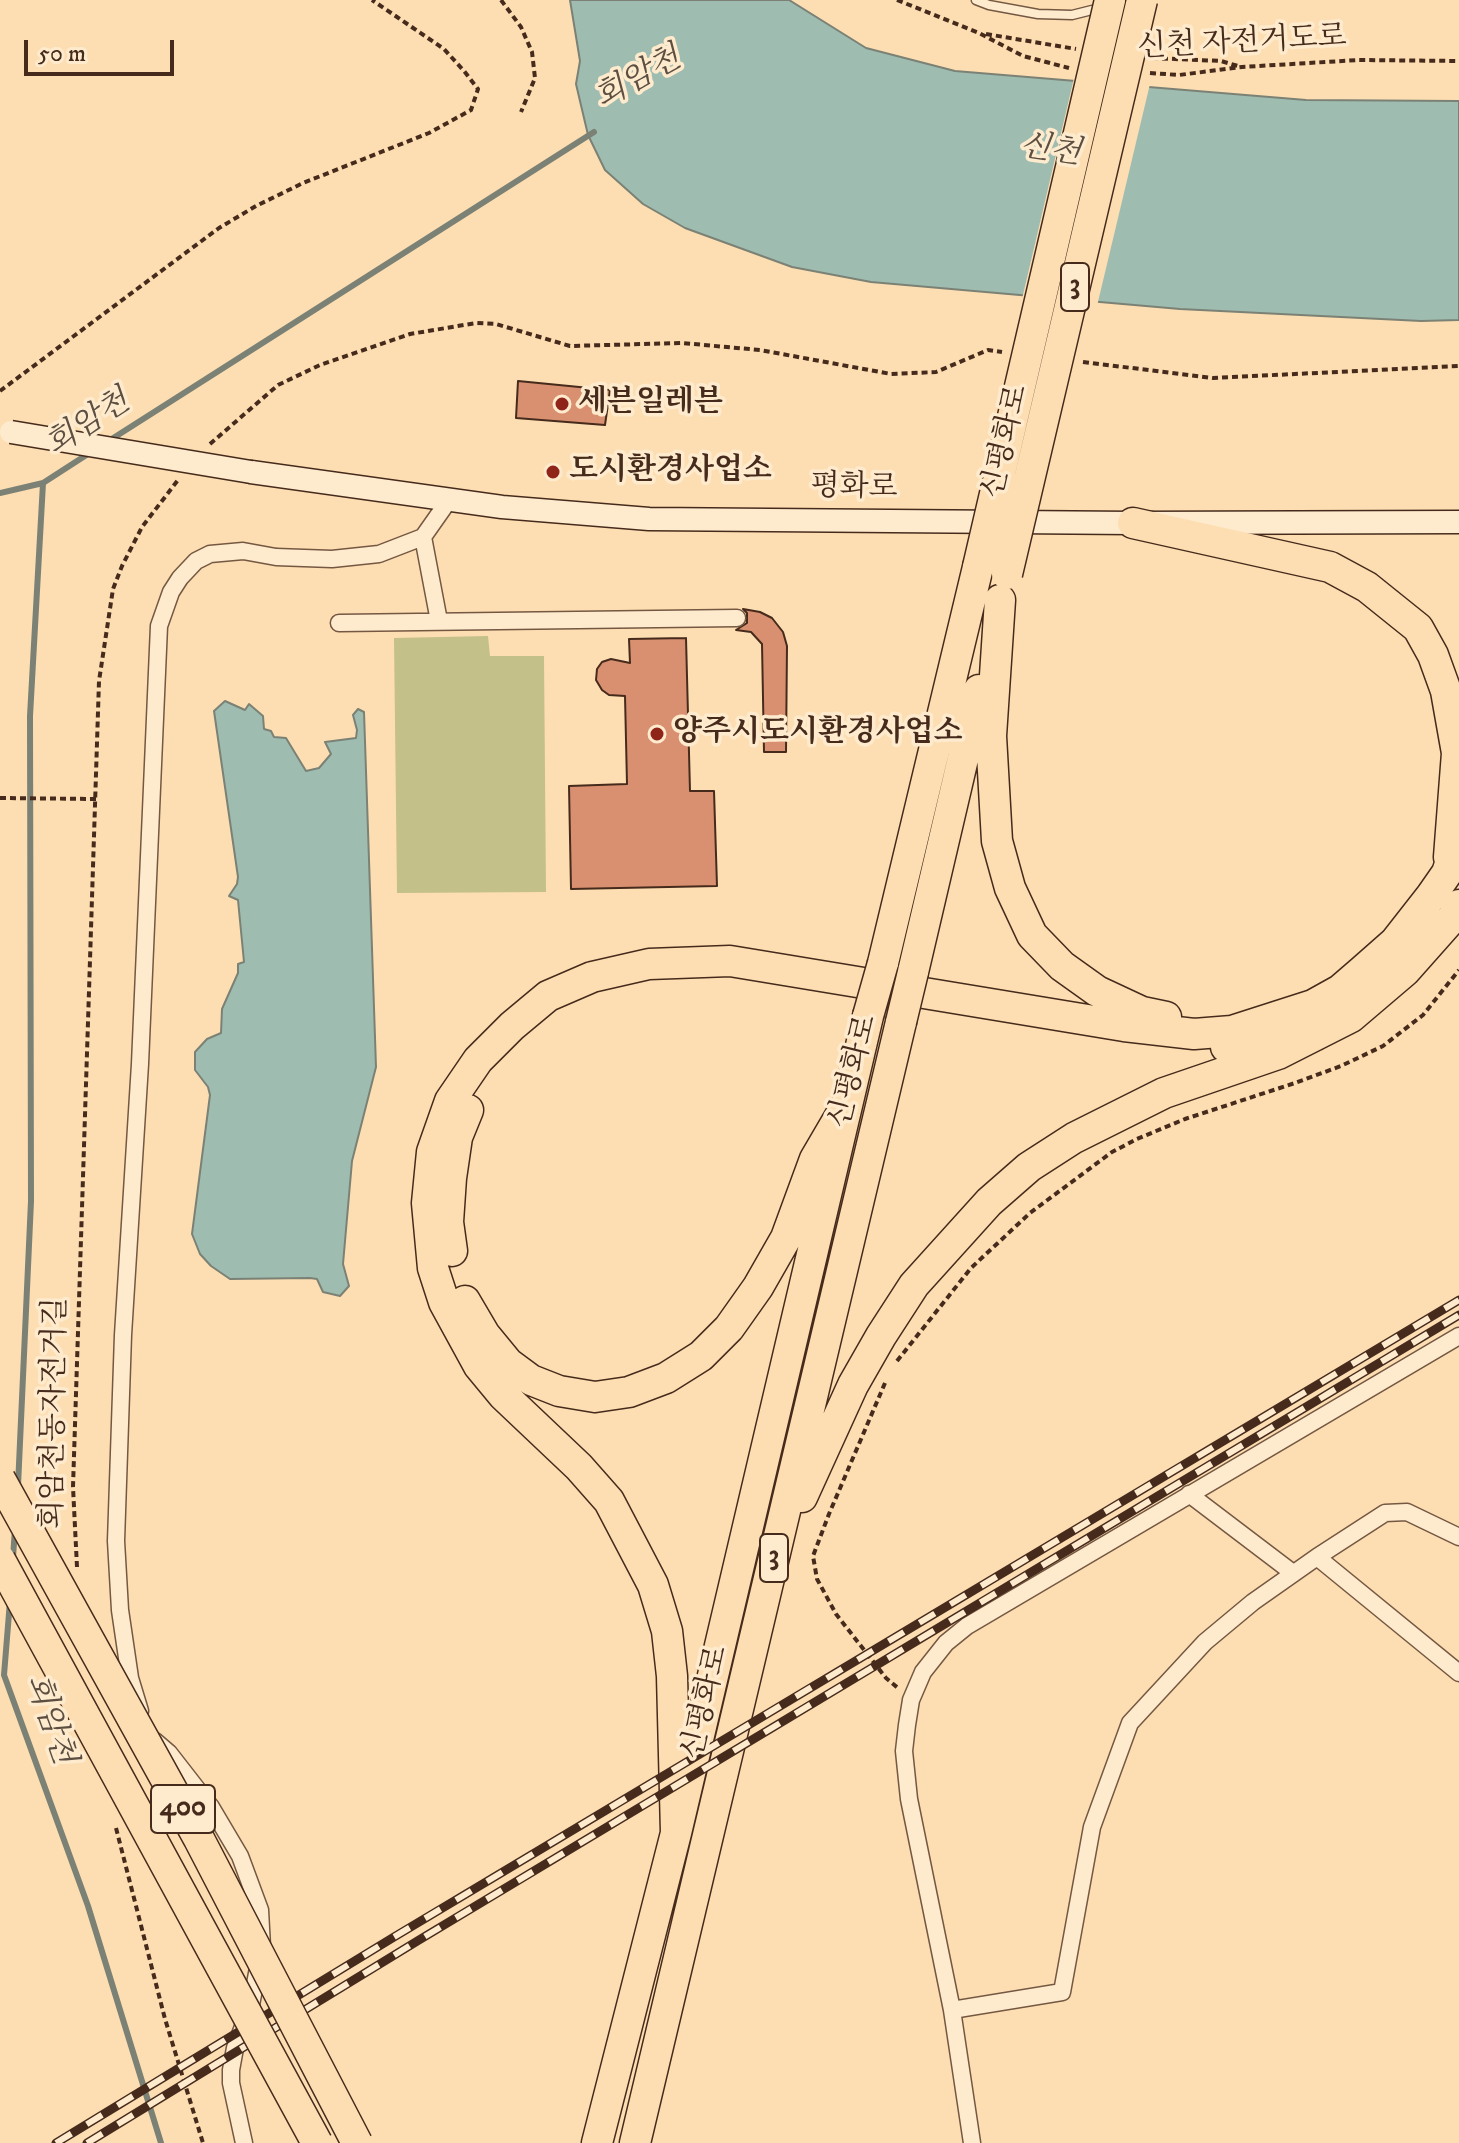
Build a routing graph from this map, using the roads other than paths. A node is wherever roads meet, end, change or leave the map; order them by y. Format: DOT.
graph roads {
  1 [pos="976,0"];
  2 [pos="1103,0"];
  3 [pos="1110,0"];
  4 [pos="1142,0"];
  5 [pos="5,432"];
  6 [pos="449,500"];
  7 [pos="1459,522"];
  8 [pos="1133,523"];
  9 [pos="423,537"];
  10 [pos="995,580"];
  11 [pos="737,618"];
  12 [pos="439,621"];
  13 [pos="339,623"];
  14 [pos="1459,836"];
  15 [pos="1447,873"];
  16 [pos="1459,905"];
  17 [pos="1268,1020"];
  18 [pos="1314,1036"];
  19 [pos="846,1106"];
  20 [pos="1459,1336"];
  21 [pos="0,1479"];
  22 [pos="1189,1494"];
  23 [pos="1459,1537"];
  24 [pos="1317,1557"];
  25 [pos="0,1560"];
  26 [pos="1293,1573"];
  27 [pos="769,1581"];
  28 [pos="1459,1673"];
  29 [pos="676,1833"];
  30 [pos="952,2010"];
  31 [pos="244,2143"];
  32 [pos="317,2143"];
  33 [pos="357,2143"];
  34 [pos="597,2143"];
  35 [pos="635,2143"];
  36 [pos="972,2143"];
  1 -- 2 [label="lane"];
  3 -- 10 [label="highway, 신평화로 / 3, bridge"];
  4 -- 10 [label="highway, 신평화로 / 3, bridge"];
  5 -- 6 [label="main road, 평화로, bridge"];
  6 -- 8 [label="main road, 평화로"];
  6 -- 9 [label="street"];
  7 -- 8 [label="main road, 평화로"];
  8 -- 15 [label="highway"];
  9 -- 12 [label="street"];
  9 -- 31 [label="street"];
  10 -- 17 [label="highway"];
  10 -- 19 [label="highway, 신평화로 / 3, bridge"];
  10 -- 27 [label="highway, 신평화로 / 3, bridge"];
  11 -- 12 [label="street"];
  12 -- 13 [label="street"];
  14 -- 15 [label="highway"];
  15 -- 17 [label="highway"];
  16 -- 18 [label="highway"];
  17 -- 29 [label="highway"];
  18 -- 19 [label="highway"];
  18 -- 27 [label="highway"];
  19 -- 29 [label="highway, 신평화로 / 3"];
  20 -- 22 [label="street"];
  21 -- 33 [label="highway, 400, bridge"];
  22 -- 26 [label="street"];
  22 -- 30 [label="street"];
  23 -- 24 [label="street"];
  24 -- 26 [label="street"];
  24 -- 28 [label="street"];
  25 -- 32 [label="highway, 400, bridge"];
  26 -- 30 [label="street"];
  27 -- 35 [label="highway, 신평화로 / 3"];
  29 -- 34 [label="highway, 신평화로 / 3"];
  30 -- 36 [label="street"];
}
